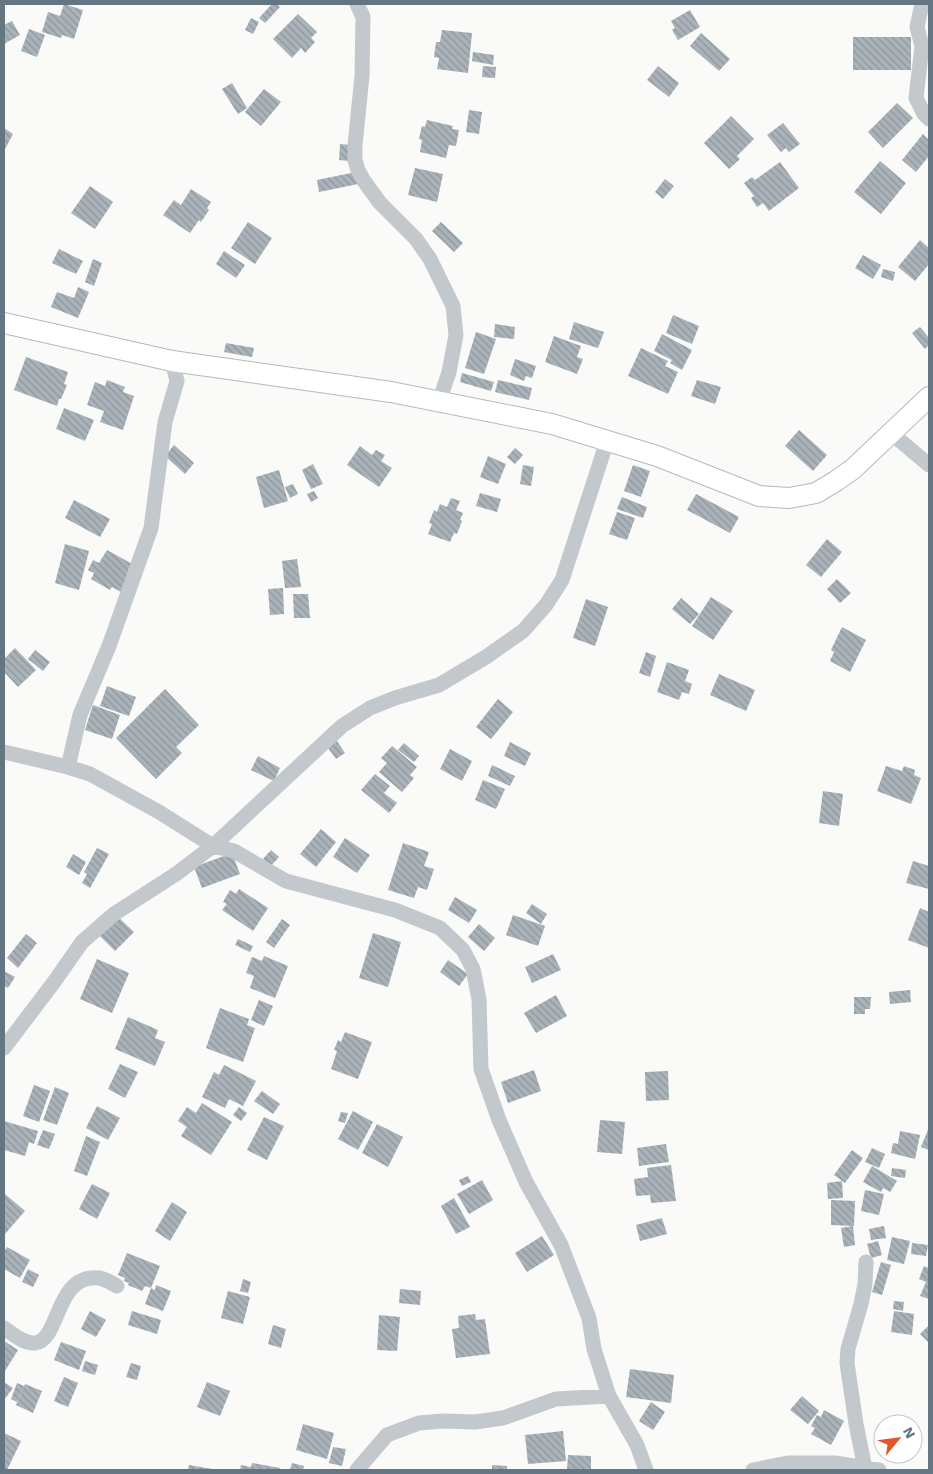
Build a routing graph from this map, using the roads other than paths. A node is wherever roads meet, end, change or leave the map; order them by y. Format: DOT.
graph roads {
  1 [pos="357,4"];
  2 [pos="922,4"];
  3 [pos="929,119"];
  4 [pos="4,322"];
  5 [pos="172,361"];
  6 [pos="929,397"];
  7 [pos="439,402"];
  8 [pos="890,433"];
  9 [pos="607,441"];
  10 [pos="929,465"];
  11 [pos="4,752"];
  12 [pos="68,767"];
  13 [pos="213,846"];
  14 [pos="4,1048"];
  15 [pos="866,1262"];
  16 [pos="117,1286"];
  17 [pos="4,1328"];
  18 [pos="608,1396"];
  19 [pos="872,1469"];
  20 [pos="357,1470"];
  21 [pos="646,1470"];
  22 [pos="752,1470"];
  1 -- 7 [label="street"];
  2 -- 3 [label="street"];
  4 -- 5 [label="main road"];
  5 -- 7 [label="main road"];
  5 -- 12 [label="street"];
  6 -- 8 [label="main road"];
  7 -- 9 [label="main road"];
  8 -- 9 [label="main road"];
  8 -- 10 [label="street"];
  9 -- 13 [label="street"];
  11 -- 12 [label="street"];
  12 -- 13 [label="street"];
  13 -- 14 [label="street"];
  13 -- 18 [label="street"];
  15 -- 19 [label="street"];
  16 -- 17 [label="street"];
  18 -- 20 [label="street"];
  18 -- 21 [label="street"];
  19 -- 22 [label="street"];
}
